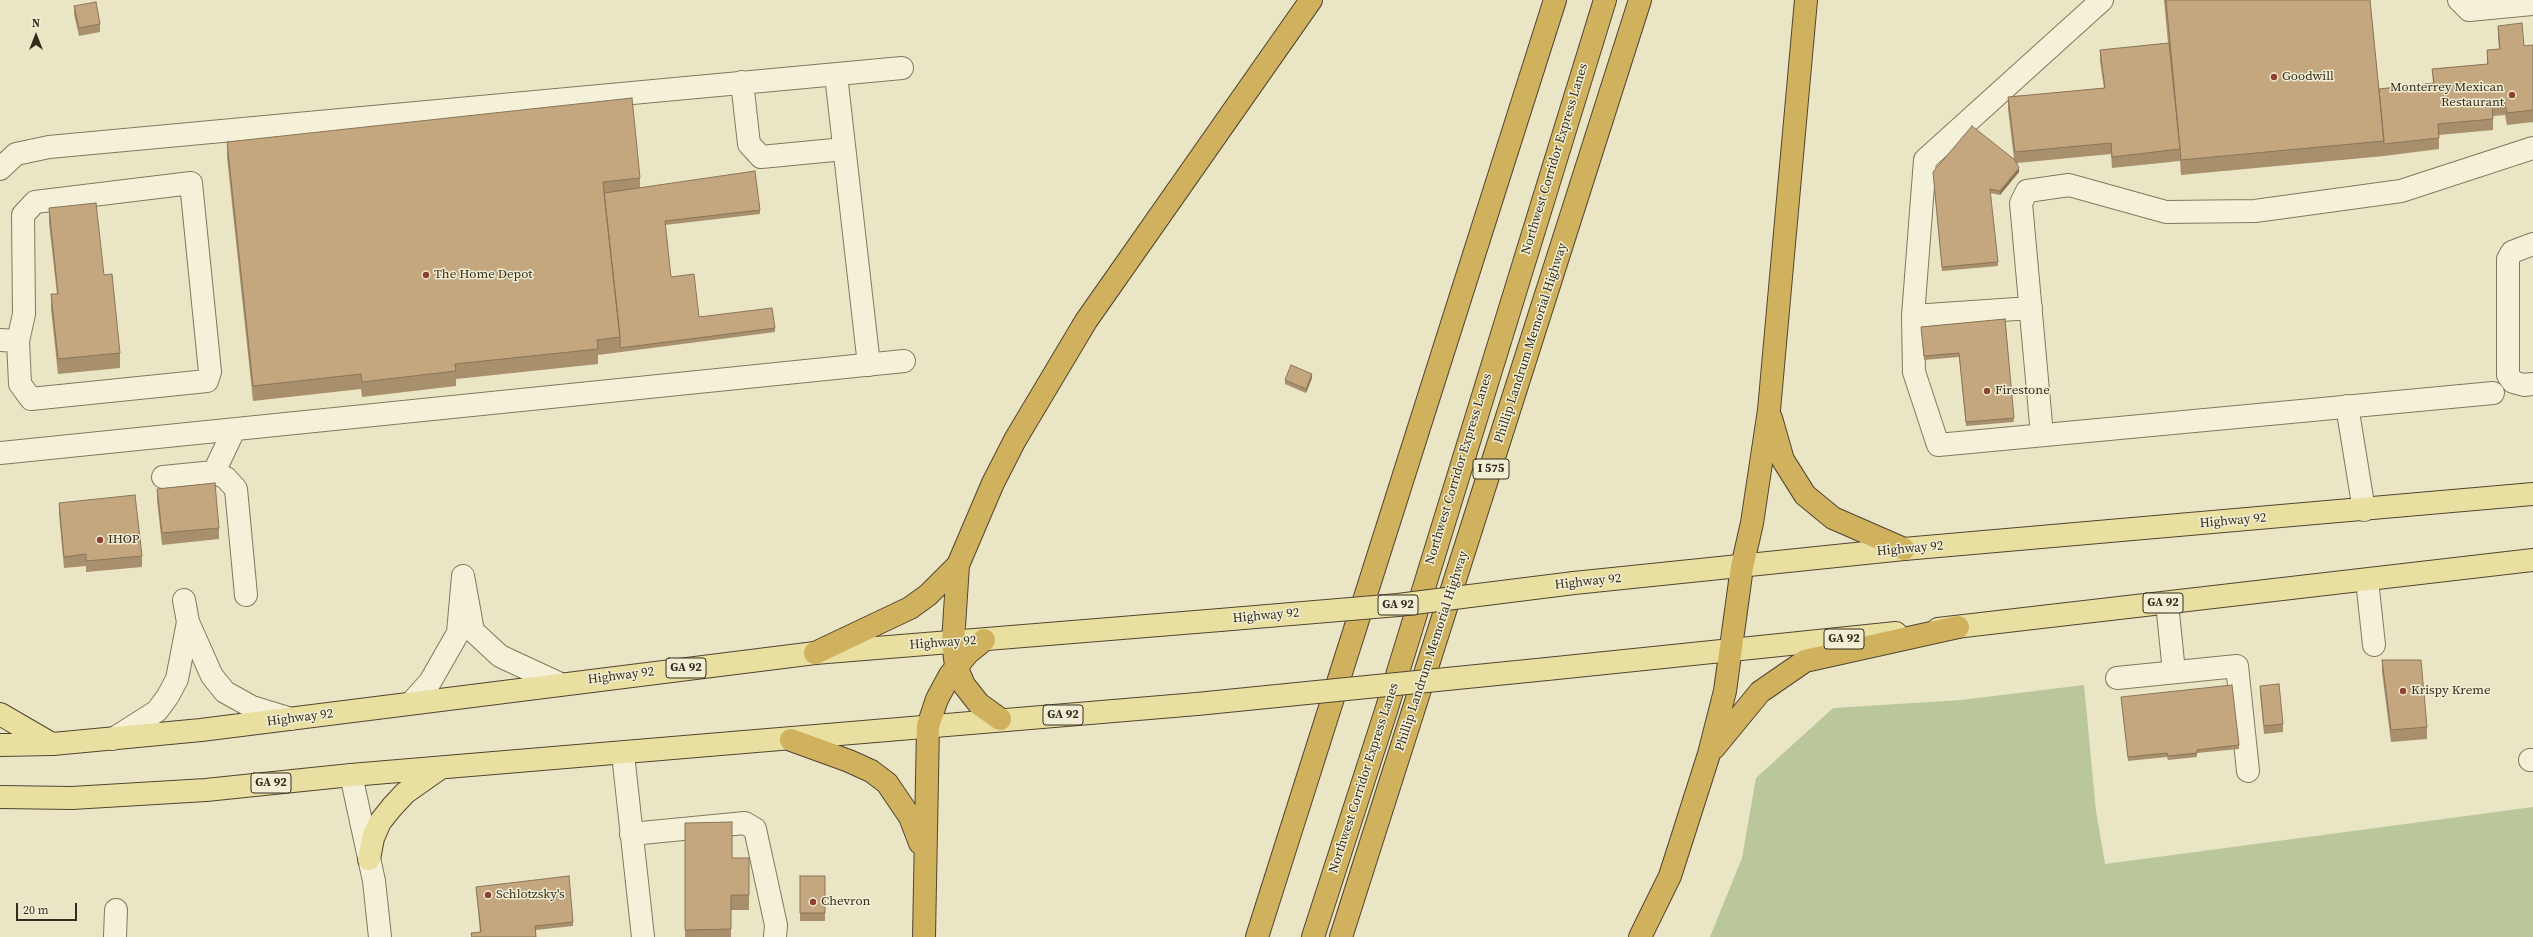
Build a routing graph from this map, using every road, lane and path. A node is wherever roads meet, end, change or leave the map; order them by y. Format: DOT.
graph roads {
  1 [pos="1311,0"];
  2 [pos="1555,0"];
  3 [pos="1605,0"];
  4 [pos="1640,0"];
  5 [pos="1806,0"];
  6 [pos="2102,0"];
  7 [pos="2459,0"];
  8 [pos="2533,4"];
  9 [pos="902,68"];
  10 [pos="836,75"];
  11 [pos="742,82"];
  12 [pos="2533,148"];
  13 [pos="844,149"];
  14 [pos="0,169"];
  15 [pos="2533,244"];
  16 [pos="2031,308"];
  17 [pos="1912,316"];
  18 [pos="9,341"];
  19 [pos="904,361"];
  20 [pos="869,365"];
  21 [pos="2533,384"];
  22 [pos="2493,392"];
  23 [pos="2348,406"];
  24 [pos="1768,410"];
  25 [pos="234,430"];
  26 [pos="2042,436"];
  27 [pos="0,453"];
  28 [pos="214,472"];
  29 [pos="163,477"];
  30 [pos="2533,494"];
  31 [pos="2364,510"];
  32 [pos="1904,549"];
  33 [pos="2533,560"];
  34 [pos="958,565"];
  35 [pos="1742,567"];
  36 [pos="2367,580"];
  37 [pos="246,595"];
  38 [pos="184,600"];
  39 [pos="2167,603"];
  40 [pos="188,622"];
  41 [pos="1958,626"];
  42 [pos="984,640"];
  43 [pos="953,642"];
  44 [pos="2374,645"];
  45 [pos="1729,650"];
  46 [pos="815,652"];
  47 [pos="956,666"];
  48 [pos="2174,672"];
  49 [pos="2117,678"];
  50 [pos="558,683"];
  51 [pos="411,703"];
  52 [pos="0,714"];
  53 [pos="291,719"];
  54 [pos="1000,720"];
  55 [pos="928,726"];
  56 [pos="113,739"];
  57 [pos="791,740"];
  58 [pos="53,744"];
  59 [pos="0,745"];
  60 [pos="623,754"];
  61 [pos="1709,754"];
  62 [pos="440,768"];
  63 [pos="2248,771"];
  64 [pos="351,775"];
  65 [pos="11,798"];
  66 [pos="0,814"];
  67 [pos="631,834"];
  68 [pos="924,853"];
  69 [pos="369,859"];
  70 [pos="116,910"];
  71 [pos="115,937"];
  72 [pos="380,937"];
  73 [pos="643,937"];
  74 [pos="775,937"];
  75 [pos="924,937"];
  76 [pos="1257,937"];
  77 [pos="1313,937"];
  78 [pos="1341,937"];
  79 [pos="1640,937"];
  1 -- 34 [label="highway"];
  2 -- 76 [label="highway"];
  3 -- 77 [label="highway, Northwest Corridor Express Lanes"];
  4 -- 78 [label="highway, Phillip Landrum Memorial Highway / I 575"];
  5 -- 24 [label="highway"];
  6 -- 17 [label="lane"];
  7 -- 8 [label="lane"];
  9 -- 10 [label="lane"];
  10 -- 11 [label="lane"];
  10 -- 13 [label="lane"];
  11 -- 13 [label="lane"];
  11 -- 14 [label="lane"];
  12 -- 16 [label="lane"];
  13 -- 20 [label="lane"];
  15 -- 21 [label="lane"];
  16 -- 17 [label="lane"];
  16 -- 26 [label="lane"];
  17 -- 26 [label="lane"];
  18 -- 18 [label="lane"];
  19 -- 20 [label="lane"];
  20 -- 25 [label="lane"];
  22 -- 23 [label="lane"];
  23 -- 26 [label="lane"];
  23 -- 31 [label="lane"];
  24 -- 32 [label="highway"];
  24 -- 35 [label="highway"];
  25 -- 27 [label="lane"];
  25 -- 28 [label="lane"];
  28 -- 29 [label="lane"];
  28 -- 37 [label="lane"];
  30 -- 31 [label="main road, Highway 92 / GA 92"];
  31 -- 32 [label="main road, Highway 92 / GA 92"];
  32 -- 35 [label="main road, Highway 92 / GA 92"];
  33 -- 36 [label="main road, GA 92"];
  34 -- 43 [label="highway"];
  34 -- 46 [label="highway"];
  35 -- 42 [label="main road, Highway 92 / GA 92, bridge"];
  35 -- 45 [label="highway"];
  36 -- 39 [label="main road, GA 92"];
  36 -- 44 [label="lane"];
  38 -- 40 [label="lane"];
  39 -- 41 [label="main road, GA 92"];
  39 -- 48 [label="lane"];
  40 -- 53 [label="lane"];
  40 -- 56 [label="lane"];
  41 -- 45 [label="main road, GA 92"];
  41 -- 61 [label="highway"];
  42 -- 43 [label="main road, Highway 92 / GA 92"];
  42 -- 47 [label="highway"];
  43 -- 46 [label="main road, Highway 92 / GA 92"];
  43 -- 47 [label="highway"];
  45 -- 54 [label="main road, GA 92, bridge"];
  45 -- 61 [label="highway"];
  46 -- 50 [label="main road, Highway 92 / GA 92"];
  47 -- 54 [label="highway"];
  47 -- 55 [label="highway"];
  48 -- 49 [label="lane"];
  48 -- 63 [label="lane"];
  50 -- 51 [label="main road, Highway 92 / GA 92"];
  50 -- 51 [label="lane"];
  51 -- 53 [label="main road, Highway 92 / GA 92"];
  52 -- 58 [label="main road"];
  53 -- 56 [label="main road, Highway 92 / GA 92"];
  54 -- 55 [label="main road, GA 92"];
  55 -- 57 [label="main road, GA 92"];
  55 -- 68 [label="highway"];
  56 -- 58 [label="main road, Highway 92 / GA 92"];
  57 -- 60 [label="main road, GA 92"];
  57 -- 68 [label="highway"];
  58 -- 59 [label="main road, Highway 92 / GA 92"];
  60 -- 62 [label="main road, GA 92"];
  60 -- 67 [label="lane"];
  61 -- 79 [label="highway"];
  62 -- 64 [label="main road, GA 92"];
  62 -- 69 [label="main road"];
  64 -- 65 [label="main road, GA 92"];
  64 -- 69 [label="lane"];
  65 -- 66 [label="main road"];
  67 -- 73 [label="lane"];
  67 -- 74 [label="lane"];
  68 -- 75 [label="highway"];
  69 -- 72 [label="lane"];
  70 -- 71 [label="lane"];
}
